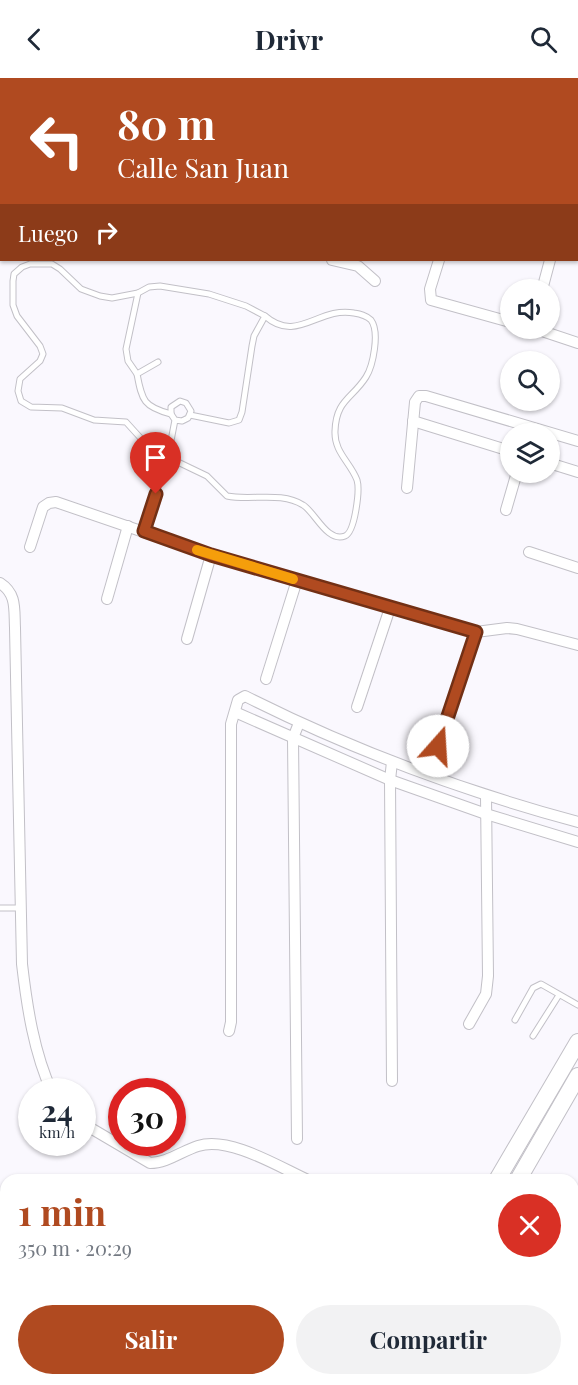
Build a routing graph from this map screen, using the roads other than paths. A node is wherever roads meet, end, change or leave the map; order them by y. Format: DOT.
graph roads {
  1 [pos="350,261"];
  2 [pos="439,261"];
  3 [pos="550,261"];
  4 [pos="545,279"];
  5 [pos="375,281"];
  6 [pos="138,294"];
  7 [pos="265,316"];
  8 [pos="500,319"];
  9 [pos="560,337"];
  10 [pos="578,343"];
  11 [pos="158,362"];
  12 [pos="136,374"];
  13 [pos="171,414"];
  14 [pos="190,415"];
  15 [pos="175,420"];
  16 [pos="414,421"];
  17 [pos="509,423"];
  18 [pos="560,437"];
  19 [pos="578,441"];
  20 [pos="500,448"];
  21 [pos="168,456"];
  22 [pos="560,466"];
  23 [pos="578,472"];
  24 [pos="514,483"];
  25 [pos="407,488"];
  26 [pos="506,510"];
  27 [pos="128,526"];
  28 [pos="144,531"];
  29 [pos="30,546"];
  30 [pos="529,552"];
  31 [pos="211,555"];
  32 [pos="578,568"];
  33 [pos="297,580"];
  34 [pos="0,583"];
  35 [pos="107,599"];
  36 [pos="390,608"];
  37 [pos="476,632"];
  38 [pos="187,639"];
  39 [pos="578,645"];
  40 [pos="266,679"];
  41 [pos="357,707"];
  42 [pos="234,712"];
  43 [pos="299,723"];
  44 [pos="293,738"];
  45 [pos="438,746"];
  46 [pos="392,762"];
  47 [pos="390,780"];
  48 [pos="486,796"];
  49 [pos="486,814"];
  50 [pos="578,822"];
  51 [pos="578,842"];
  52 [pos="0,908"];
  53 [pos="20,909"];
  54 [pos="559,995"];
  55 [pos="578,1005"];
  56 [pos="515,1020"];
  57 [pos="469,1024"];
  58 [pos="229,1031"];
  59 [pos="533,1036"];
  60 [pos="578,1042"];
  61 [pos="578,1076"];
  62 [pos="46,1078"];
  63 [pos="392,1082"];
  64 [pos="96,1131"];
  65 [pos="297,1139"];
  66 [pos="295,1174"];
  67 [pos="501,1174"];
  68 [pos="521,1174"];
  1 -- 5 [label="street"];
  2 -- 8 [label="street"];
  3 -- 4 [label="street"];
  6 -- 7 [label="lane"];
  6 -- 12 [label="lane"];
  6 -- 21 [label="lane"];
  7 -- 14 [label="lane"];
  7 -- 21 [label="lane"];
  9 -- 10 [label="street"];
  11 -- 12 [label="lane"];
  12 -- 13 [label="lane"];
  13 -- 14 [label="lane"];
  13 -- 15 [label="lane"];
  14 -- 15 [label="lane"];
  15 -- 21 [label="lane"];
  16 -- 17 [label="street"];
  16 -- 20 [label="street"];
  16 -- 25 [label="street"];
  18 -- 19 [label="street"];
  21 -- 28 [label="lane"];
  22 -- 23 [label="street"];
  24 -- 26 [label="street"];
  27 -- 28 [label="street"];
  27 -- 29 [label="street"];
  27 -- 35 [label="street"];
  28 -- 31 [label="street"];
  30 -- 32 [label="street"];
  31 -- 33 [label="street"];
  31 -- 38 [label="street"];
  33 -- 36 [label="street"];
  33 -- 40 [label="street"];
  34 -- 53 [label="street"];
  36 -- 37 [label="street"];
  36 -- 41 [label="street"];
  37 -- 39 [label="street"];
  37 -- 45 [label="street"];
  42 -- 43 [label="street"];
  42 -- 44 [label="street"];
  42 -- 58 [label="street"];
  43 -- 44 [label="street"];
  43 -- 46 [label="street"];
  44 -- 47 [label="street"];
  44 -- 65 [label="street"];
  46 -- 47 [label="street"];
  46 -- 48 [label="street"];
  47 -- 49 [label="street"];
  47 -- 63 [label="street"];
  48 -- 49 [label="street"];
  48 -- 50 [label="street"];
  49 -- 51 [label="street"];
  49 -- 57 [label="street"];
  52 -- 53 [label="lane"];
  53 -- 62 [label="street"];
  54 -- 55 [label="lane"];
  54 -- 56 [label="lane"];
  54 -- 59 [label="lane"];
  60 -- 67 [label="main road"];
  61 -- 68 [label="main road"];
  64 -- 66 [label="street"];
}
